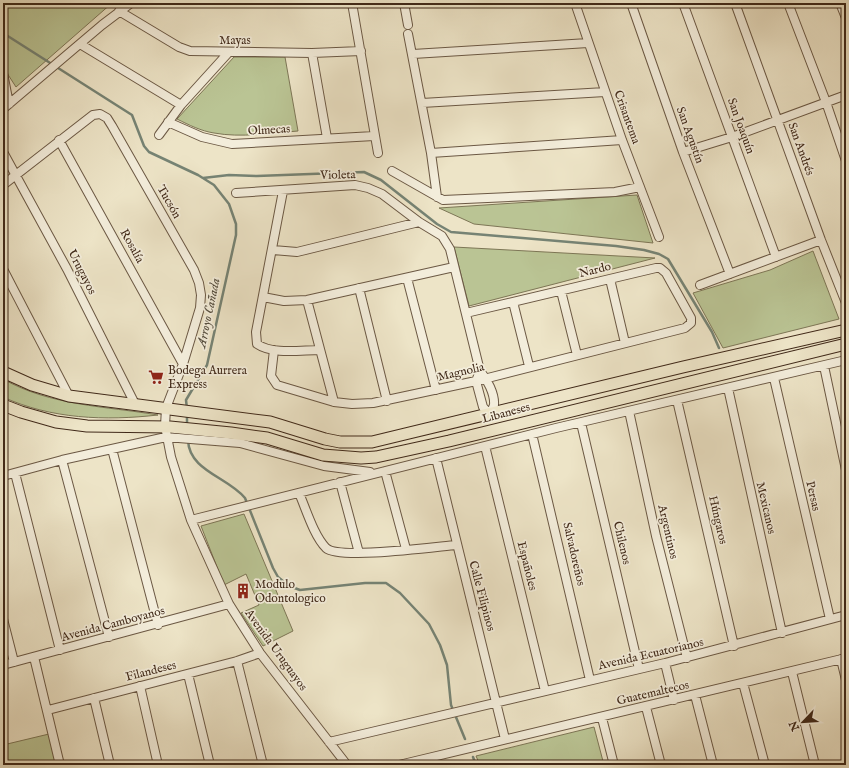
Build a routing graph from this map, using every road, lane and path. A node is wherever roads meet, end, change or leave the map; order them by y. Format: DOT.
graph roads {
  1 [pos="131,3"];
  2 [pos="352,3"];
  3 [pos="404,3"];
  4 [pos="575,3"];
  5 [pos="631,3"];
  6 [pos="683,3"];
  7 [pos="735,3"];
  8 [pos="788,3"];
  9 [pos="840,3"];
  10 [pos="119,11"];
  11 [pos="846,18"];
  12 [pos="408,24"];
  13 [pos="408,34"];
  14 [pos="588,43"];
  15 [pos="80,44"];
  16 [pos="361,51"];
  17 [pos="229,52"];
  18 [pos="312,53"];
  19 [pos="413,54"];
  20 [pos="3,73"];
  21 [pos="605,92"];
  22 [pos="846,95"];
  23 [pos="826,102"];
  24 [pos="422,103"];
  25 [pos="181,105"];
  26 [pos="6,106"];
  27 [pos="778,121"];
  28 [pos="168,122"];
  29 [pos="160,135"];
  30 [pos="374,136"];
  31 [pos="732,137"];
  32 [pos="327,138"];
  33 [pos="59,140"];
  34 [pos="622,140"];
  35 [pos="3,152"];
  36 [pos="683,152"];
  37 [pos="378,153"];
  38 [pos="431,153"];
  39 [pos="846,161"];
  40 [pos="392,171"];
  41 [pos="16,174"];
  42 [pos="3,185"];
  43 [pos="640,187"];
  44 [pos="283,191"];
  45 [pos="236,193"];
  46 [pos="437,197"];
  47 [pos="419,222"];
  48 [pos="659,237"];
  49 [pos="821,240"];
  50 [pos="273,250"];
  51 [pos="776,257"];
  52 [pos="454,268"];
  53 [pos="3,269"];
  54 [pos="730,274"];
  55 [pos="407,278"];
  56 [pos="610,279"];
  57 [pos="700,285"];
  58 [pos="359,288"];
  59 [pos="561,291"];
  60 [pos="263,297"];
  61 [pos="307,300"];
  62 [pos="513,302"];
  63 [pos="846,303"];
  64 [pos="466,314"];
  65 [pos="686,328"];
  66 [pos="846,330"];
  67 [pos="625,343"];
  68 [pos="846,344"];
  69 [pos="274,350"];
  70 [pos="320,350"];
  71 [pos="577,355"];
  72 [pos="846,360"];
  73 [pos="183,364"];
  74 [pos="530,366"];
  75 [pos="824,366"];
  76 [pos="480,371"];
  77 [pos="3,372"];
  78 [pos="487,378"];
  79 [pos="774,378"];
  80 [pos="476,381"];
  81 [pos="728,388"];
  82 [pos="436,390"];
  83 [pos="68,396"];
  84 [pos="677,400"];
  85 [pos="387,401"];
  86 [pos="334,402"];
  87 [pos="135,404"];
  88 [pos="3,405"];
  89 [pos="169,408"];
  90 [pos="630,411"];
  91 [pos="490,415"];
  92 [pos="533,420"];
  93 [pos="581,423"];
  94 [pos="167,430"];
  95 [pos="199,434"];
  96 [pos="532,434"];
  97 [pos="449,441"];
  98 [pos="485,446"];
  99 [pos="112,449"];
  100 [pos="436,458"];
  101 [pos="62,460"];
  102 [pos="846,470"];
  103 [pos="385,471"];
  104 [pos="15,473"];
  105 [pos="376,473"];
  106 [pos="3,476"];
  107 [pos="340,482"];
  108 [pos="299,493"];
  109 [pos="191,520"];
  110 [pos="456,545"];
  111 [pos="406,550"];
  112 [pos="359,553"];
  113 [pos="229,604"];
  114 [pos="846,615"];
  115 [pos="3,619"];
  116 [pos="830,619"];
  117 [pos="158,625"];
  118 [pos="782,633"];
  119 [pos="109,637"];
  120 [pos="734,646"];
  121 [pos="60,650"];
  122 [pos="260,653"];
  123 [pos="34,657"];
  124 [pos="687,658"];
  125 [pos="843,659"];
  126 [pos="14,662"];
  127 [pos="237,662"];
  128 [pos="665,663"];
  129 [pos="3,665"];
  130 [pos="639,669"];
  131 [pos="792,672"];
  132 [pos="188,674"];
  133 [pos="590,680"];
  134 [pos="846,680"];
  135 [pos="744,683"];
  136 [pos="140,686"];
  137 [pos="545,691"];
  138 [pos="695,695"];
  139 [pos="94,698"];
  140 [pos="674,700"];
  141 [pos="497,704"];
  142 [pos="646,707"];
  143 [pos="48,710"];
  144 [pos="602,718"];
  145 [pos="505,739"];
  146 [pos="329,742"];
  147 [pos="60,765"];
  148 [pos="110,765"];
  149 [pos="158,765"];
  150 [pos="210,765"];
  151 [pos="263,765"];
  152 [pos="347,765"];
  153 [pos="399,765"];
  154 [pos="614,765"];
  155 [pos="661,765"];
  156 [pos="713,765"];
  157 [pos="765,765"];
  158 [pos="815,765"];
  1 -- 10 [label="street"];
  2 -- 16 [label="street"];
  3 -- 12 [label="street"];
  4 -- 14 [label="street, Crisantema"];
  5 -- 36 [label="street, San Agustín"];
  6 -- 31 [label="street, San Joaquín"];
  7 -- 27 [label="street, San Andrés"];
  8 -- 23 [label="street"];
  9 -- 11 [label="street"];
  10 -- 15 [label="street"];
  10 -- 17 [label="street, Mayas"];
  13 -- 19 [label="street"];
  14 -- 19 [label="street"];
  14 -- 21 [label="street, Crisantema"];
  15 -- 25 [label="street"];
  15 -- 26 [label="street"];
  16 -- 18 [label="street, Mayas"];
  16 -- 30 [label="street"];
  17 -- 18 [label="street, Mayas"];
  17 -- 25 [label="street"];
  18 -- 32 [label="street"];
  19 -- 24 [label="street"];
  20 -- 26 [label="street"];
  21 -- 24 [label="street"];
  21 -- 34 [label="street, Crisantema"];
  22 -- 23 [label="street"];
  23 -- 27 [label="street"];
  23 -- 39 [label="street"];
  24 -- 38 [label="street"];
  25 -- 28 [label="street"];
  27 -- 31 [label="street"];
  27 -- 49 [label="street, San Andrés"];
  28 -- 29 [label="street"];
  28 -- 32 [label="street, Olmecas"];
  30 -- 32 [label="street, Olmecas"];
  30 -- 37 [label="street"];
  31 -- 36 [label="street"];
  31 -- 51 [label="street, San Joaquín"];
  33 -- 41 [label="street"];
  33 -- 73 [label="street, Rosalía"];
  33 -- 73 [label="street, Tucsón"];
  34 -- 38 [label="street"];
  34 -- 43 [label="street, Crisantema"];
  35 -- 41 [label="street, Urugayos"];
  36 -- 54 [label="street, San Agustín"];
  38 -- 46 [label="street"];
  40 -- 46 [label="street"];
  41 -- 42 [label="street"];
  41 -- 87 [label="street, Urugayos"];
  43 -- 46 [label="street"];
  43 -- 48 [label="street, Crisantema"];
  44 -- 45 [label="street, Violeta"];
  44 -- 47 [label="street, Violeta"];
  44 -- 50 [label="street"];
  47 -- 50 [label="street"];
  47 -- 52 [label="street, Violeta"];
  49 -- 51 [label="street"];
  49 -- 63 [label="street, San Andrés"];
  50 -- 60 [label="street"];
  51 -- 54 [label="street"];
  52 -- 55 [label="street"];
  52 -- 64 [label="street"];
  53 -- 83 [label="street"];
  54 -- 57 [label="street"];
  55 -- 58 [label="street"];
  55 -- 82 [label="street"];
  56 -- 59 [label="street, Nardo"];
  56 -- 65 [label="street, Nardo"];
  56 -- 67 [label="street"];
  58 -- 61 [label="street"];
  58 -- 85 [label="street"];
  59 -- 62 [label="street, Nardo"];
  59 -- 71 [label="street"];
  60 -- 61 [label="street"];
  60 -- 69 [label="street"];
  61 -- 70 [label="street"];
  62 -- 64 [label="street, Nardo"];
  62 -- 74 [label="street"];
  64 -- 76 [label="street"];
  65 -- 67 [label="street, Magnolia"];
  66 -- 91 [label="main road, Libaneses"];
  67 -- 71 [label="street, Magnolia"];
  68 -- 92 [label="main road, Libaneses"];
  69 -- 70 [label="street"];
  69 -- 86 [label="street, Magnolia"];
  70 -- 86 [label="street"];
  71 -- 74 [label="street, Magnolia"];
  72 -- 75 [label="street"];
  73 -- 89 [label="street, Avenida Uruguayos"];
  74 -- 78 [label="street, Magnolia"];
  75 -- 79 [label="street"];
  75 -- 102 [label="street"];
  76 -- 78 [label="street"];
  76 -- 80 [label="street"];
  77 -- 83 [label="main road, Libaneses"];
  78 -- 80 [label="street, Magnolia"];
  78 -- 91 [label="street"];
  79 -- 81 [label="street"];
  79 -- 116 [label="street, Persas"];
  80 -- 82 [label="street, Magnolia"];
  80 -- 91 [label="street"];
  81 -- 84 [label="street"];
  81 -- 118 [label="street, Mexicanos"];
  82 -- 85 [label="street, Magnolia"];
  83 -- 87 [label="main road, Libaneses"];
  84 -- 90 [label="street"];
  84 -- 120 [label="street, Húngaros"];
  85 -- 86 [label="street, Magnolia"];
  87 -- 89 [label="main road, Libaneses"];
  88 -- 94 [label="main road, Libaneses"];
  89 -- 91 [label="main road, Libaneses"];
  89 -- 94 [label="street, Avenida Uruguayos"];
  90 -- 93 [label="street"];
  90 -- 124 [label="street, Argentinos"];
  91 -- 92 [label="main road"];
  91 -- 97 [label="main road"];
  92 -- 97 [label="main road, Libaneses"];
  93 -- 96 [label="street"];
  93 -- 130 [label="street, Chilenos"];
  94 -- 95 [label="main road, Libaneses"];
  94 -- 95 [label="street"];
  94 -- 99 [label="street"];
  94 -- 109 [label="street, Avenida Uruguayos"];
  95 -- 97 [label="main road, Libaneses"];
  95 -- 105 [label="street"];
  96 -- 98 [label="street"];
  96 -- 133 [label="street, Salvadoreños"];
  98 -- 100 [label="street"];
  98 -- 137 [label="street, Españoles"];
  99 -- 101 [label="street"];
  99 -- 117 [label="street"];
  100 -- 103 [label="street"];
  100 -- 110 [label="street, Calle Filipinos"];
  101 -- 104 [label="street"];
  101 -- 119 [label="street"];
  103 -- 105 [label="street"];
  103 -- 111 [label="street"];
  104 -- 106 [label="street"];
  104 -- 121 [label="street"];
  105 -- 107 [label="street"];
  107 -- 108 [label="street"];
  107 -- 112 [label="street"];
  108 -- 109 [label="street"];
  108 -- 112 [label="street"];
  109 -- 113 [label="street, Avenida Uruguayos"];
  110 -- 111 [label="street"];
  110 -- 141 [label="street, Calle Filipinos"];
  111 -- 112 [label="street"];
  113 -- 117 [label="street, Avenida Camboyanos"];
  113 -- 122 [label="street, Avenida Uruguayos"];
  114 -- 116 [label="street, Avenida Ecuatorianos"];
  115 -- 126 [label="street"];
  116 -- 118 [label="street, Avenida Ecuatorianos"];
  117 -- 119 [label="street, Avenida Camboyanos"];
  118 -- 120 [label="street, Avenida Ecuatorianos"];
  119 -- 121 [label="street, Avenida Camboyanos"];
  120 -- 124 [label="street, Avenida Ecuatorianos"];
  121 -- 123 [label="street, Avenida Camboyanos"];
  122 -- 127 [label="street, Filandeses"];
  122 -- 146 [label="street, Avenida Uruguayos"];
  123 -- 126 [label="street, Avenida Camboyanos"];
  123 -- 143 [label="street"];
  124 -- 128 [label="street, Avenida Ecuatorianos"];
  125 -- 131 [label="street, Guatemaltecos"];
  125 -- 134 [label="street"];
  126 -- 129 [label="street, Avenida Camboyanos"];
  127 -- 132 [label="street, Filandeses"];
  127 -- 151 [label="street"];
  128 -- 130 [label="street, Avenida Ecuatorianos"];
  128 -- 140 [label="street"];
  130 -- 133 [label="street, Avenida Ecuatorianos"];
  131 -- 135 [label="street, Guatemaltecos"];
  131 -- 158 [label="street"];
  132 -- 136 [label="street, Filandeses"];
  132 -- 150 [label="street"];
  133 -- 137 [label="street, Avenida Ecuatorianos"];
  135 -- 138 [label="street, Guatemaltecos"];
  135 -- 157 [label="street"];
  136 -- 139 [label="street, Filandeses"];
  136 -- 149 [label="street"];
  137 -- 141 [label="street, Avenida Ecuatorianos"];
  138 -- 140 [label="street, Guatemaltecos"];
  138 -- 156 [label="street"];
  139 -- 143 [label="street, Filandeses"];
  139 -- 148 [label="street"];
  140 -- 142 [label="street, Guatemaltecos"];
  141 -- 145 [label="street, Calle Filipinos"];
  141 -- 146 [label="street, Avenida Ecuatorianos"];
  142 -- 144 [label="street, Guatemaltecos"];
  142 -- 155 [label="street"];
  143 -- 147 [label="street"];
  144 -- 145 [label="street, Guatemaltecos"];
  144 -- 154 [label="street"];
  145 -- 153 [label="street, Guatemaltecos"];
  146 -- 152 [label="street, Avenida Uruguayos"];
}
